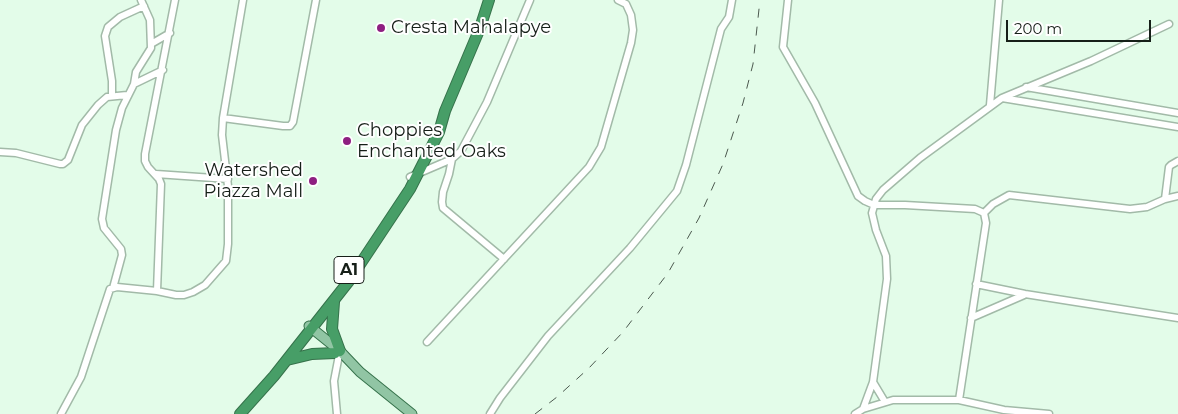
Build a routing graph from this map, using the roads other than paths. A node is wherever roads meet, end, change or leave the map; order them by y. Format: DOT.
graph roads {
  1 [pos="175,0"];
  2 [pos="242,0"];
  3 [pos="316,0"];
  4 [pos="489,0"];
  5 [pos="530,0"];
  6 [pos="618,0"];
  7 [pos="732,0"];
  8 [pos="788,0"];
  9 [pos="999,0"];
  10 [pos="142,3"];
  11 [pos="1169,24"];
  12 [pos="170,33"];
  13 [pos="151,44"];
  14 [pos="163,70"];
  15 [pos="134,84"];
  16 [pos="992,85"];
  17 [pos="1026,87"];
  18 [pos="127,95"];
  19 [pos="112,96"];
  20 [pos="1004,97"];
  21 [pos="990,106"];
  22 [pos="1178,113"];
  23 [pos="223,118"];
  24 [pos="1178,127"];
  25 [pos="0,152"];
  26 [pos="452,159"];
  27 [pos="1178,162"];
  28 [pos="156,174"];
  29 [pos="414,176"];
  30 [pos="228,179"];
  31 [pos="1178,196"];
  32 [pos="1165,199"];
  33 [pos="874,205"];
  34 [pos="984,213"];
  35 [pos="504,259"];
  36 [pos="976,284"];
  37 [pos="113,288"];
  38 [pos="157,291"];
  39 [pos="1025,294"];
  40 [pos="335,299"];
  41 [pos="970,318"];
  42 [pos="1178,318"];
  43 [pos="308,330"];
  44 [pos="427,342"];
  45 [pos="338,353"];
  46 [pos="287,360"];
  47 [pos="872,382"];
  48 [pos="959,400"];
  49 [pos="885,402"];
  50 [pos="863,409"];
  51 [pos="1004,412"];
  52 [pos="61,414"];
  53 [pos="230,414"];
  54 [pos="240,414"];
  55 [pos="337,414"];
  56 [pos="412,414"];
  57 [pos="490,414"];
  58 [pos="855,414"];
  59 [pos="1049,414"];
  1 -- 12 [label="street"];
  2 -- 23 [label="street"];
  3 -- 23 [label="street"];
  4 -- 29 [label="highway, A1"];
  5 -- 26 [label="street"];
  6 -- 35 [label="street"];
  7 -- 57 [label="street"];
  8 -- 33 [label="street"];
  9 -- 16 [label="street"];
  10 -- 13 [label="street"];
  10 -- 19 [label="street"];
  11 -- 17 [label="street"];
  12 -- 13 [label="street"];
  12 -- 14 [label="street"];
  13 -- 15 [label="street"];
  14 -- 15 [label="street"];
  14 -- 28 [label="street"];
  15 -- 18 [label="street"];
  16 -- 20 [label="street"];
  16 -- 21 [label="street"];
  17 -- 20 [label="street"];
  17 -- 22 [label="street"];
  18 -- 19 [label="street"];
  18 -- 37 [label="street"];
  19 -- 25 [label="street"];
  20 -- 21 [label="street"];
  20 -- 24 [label="street"];
  21 -- 33 [label="street"];
  23 -- 30 [label="street"];
  26 -- 29 [label="street"];
  26 -- 35 [label="street"];
  27 -- 32 [label="street"];
  28 -- 30 [label="street"];
  28 -- 38 [label="street"];
  29 -- 40 [label="highway, A1"];
  29 -- 43 [label="highway, A1"];
  30 -- 38 [label="street"];
  31 -- 32 [label="street"];
  32 -- 34 [label="street"];
  33 -- 34 [label="street"];
  33 -- 47 [label="street"];
  34 -- 36 [label="street"];
  35 -- 44 [label="street"];
  36 -- 39 [label="street"];
  36 -- 41 [label="street"];
  37 -- 38 [label="street"];
  37 -- 52 [label="street"];
  39 -- 41 [label="street"];
  39 -- 42 [label="street"];
  40 -- 43 [label="highway, A1"];
  40 -- 45 [label="highway"];
  41 -- 48 [label="street"];
  43 -- 45 [label="main road"];
  43 -- 46 [label="highway, A1"];
  43 -- 53 [label="highway, A1"];
  45 -- 46 [label="highway"];
  45 -- 55 [label="street"];
  45 -- 56 [label="main road"];
  46 -- 54 [label="highway, A1"];
  47 -- 49 [label="street"];
  47 -- 50 [label="street"];
  48 -- 49 [label="street"];
  48 -- 51 [label="street"];
  49 -- 50 [label="street"];
  50 -- 58 [label="street"];
  51 -- 59 [label="street"];
}
